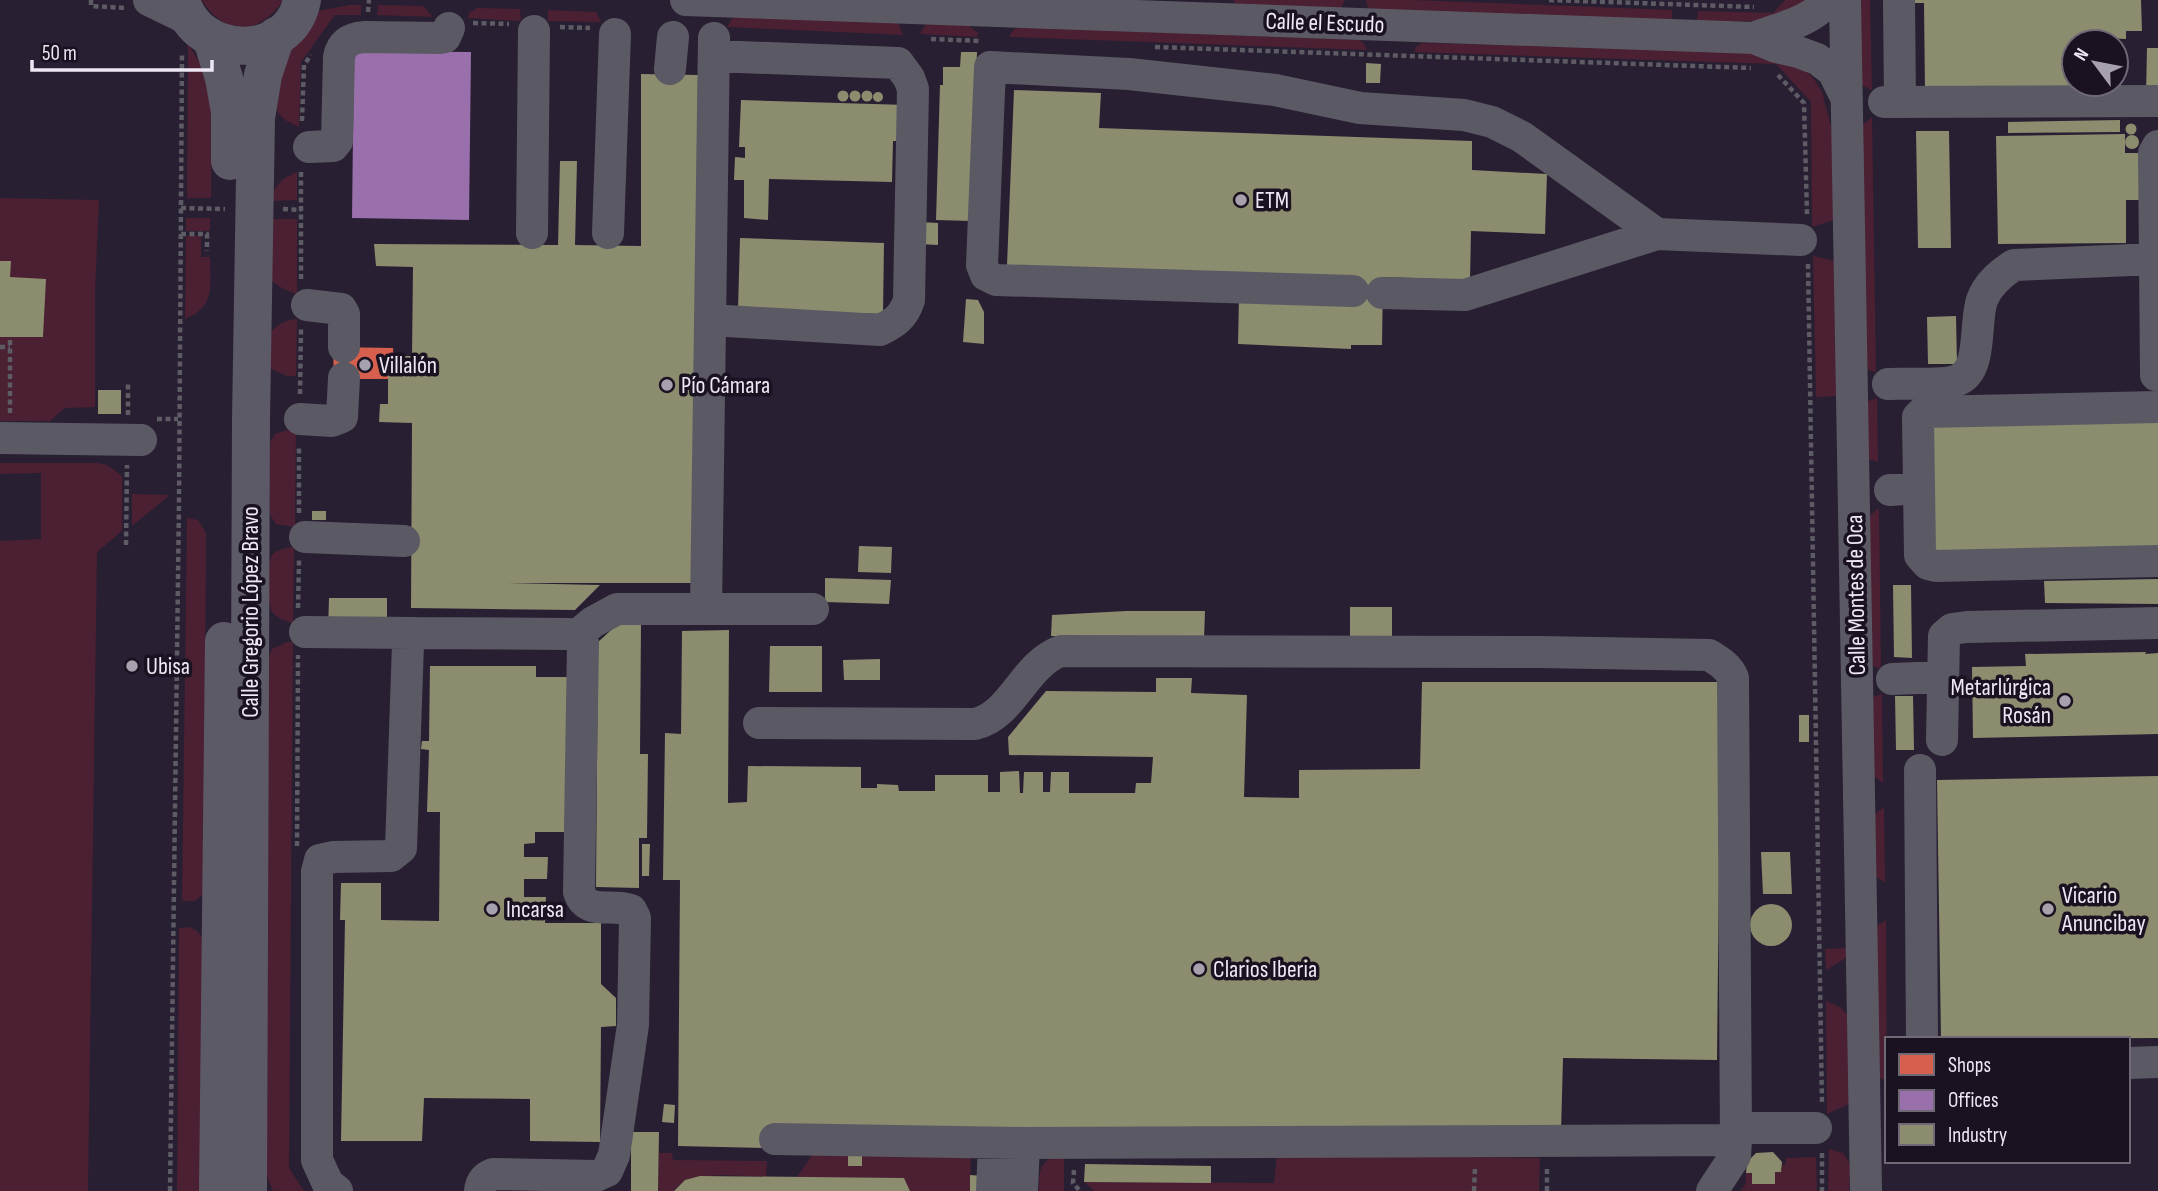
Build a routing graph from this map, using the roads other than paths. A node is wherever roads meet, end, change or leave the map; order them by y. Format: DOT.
graph roads {
  1 [pos="686,0"];
  2 [pos="1830,0"];
  3 [pos="1845,0"];
  4 [pos="1899,0"];
  5 [pos="307,2"];
  6 [pos="141,6"];
  7 [pos="1755,23"];
  8 [pos="191,25"];
  9 [pos="449,28"];
  10 [pos="534,31"];
  11 [pos="615,34"];
  12 [pos="276,37"];
  13 [pos="673,37"];
  14 [pos="670,68"];
  15 [pos="1846,99"];
  16 [pos="2158,102"];
  17 [pos="2158,146"];
  18 [pos="309,147"];
  19 [pos="531,233"];
  20 [pos="608,233"];
  21 [pos="1657,234"];
  22 [pos="1805,240"];
  23 [pos="2155,259"];
  24 [pos="307,305"];
  25 [pos="710,320"];
  26 [pos="344,347"];
  27 [pos="2155,375"];
  28 [pos="344,379"];
  29 [pos="1888,384"];
  30 [pos="2158,407"];
  31 [pos="300,419"];
  32 [pos="5,438"];
  33 [pos="141,440"];
  34 [pos="301,537"];
  35 [pos="404,541"];
  36 [pos="2158,561"];
  37 [pos="706,609"];
  38 [pos="813,609"];
  39 [pos="2158,624"];
  40 [pos="301,632"];
  41 [pos="414,633"];
  42 [pos="576,636"];
  43 [pos="1943,677"];
  44 [pos="1892,679"];
  45 [pos="759,723"];
  46 [pos="1942,740"];
  47 [pos="1912,786"];
  48 [pos="1922,1037"];
  49 [pos="2158,1062"];
  50 [pos="2130,1063"];
  51 [pos="1736,1134"];
  52 [pos="1820,1137"];
  53 [pos="775,1139"];
  54 [pos="248,1143"];
  55 [pos="1009,1143"];
  56 [pos="218,1191"];
  57 [pos="248,1191"];
  58 [pos="262,1191"];
  59 [pos="337,1191"];
  60 [pos="481,1191"];
  61 [pos="992,1191"];
  62 [pos="1022,1191"];
  63 [pos="1712,1191"];
  64 [pos="1866,1191"];
  1 -- 7 [label="street, Calle el Escudo"];
  2 -- 7 [label="street, Calle el Escudo"];
  3 -- 15 [label="street, Calle Montes de Oca"];
  4 -- 16 [label="street"];
  5 -- 12 [label="main road"];
  6 -- 8 [label="street"];
  7 -- 15 [label="street, Calle el Escudo"];
  8 -- 12 [label="main road"];
  8 -- 56 [label="main road, Calle Gregorio López Bravo"];
  9 -- 18 [label="street"];
  10 -- 19 [label="street"];
  11 -- 20 [label="street"];
  12 -- 54 [label="main road, Calle Gregorio López Bravo"];
  13 -- 14 [label="street"];
  15 -- 64 [label="street, Calle Montes de Oca"];
  17 -- 23 [label="street"];
  21 -- 21 [label="street"];
  21 -- 22 [label="street"];
  23 -- 27 [label="street"];
  23 -- 29 [label="street"];
  24 -- 26 [label="street"];
  25 -- 25 [label="street"];
  25 -- 37 [label="street"];
  28 -- 31 [label="street"];
  30 -- 36 [label="street"];
  32 -- 33 [label="street"];
  34 -- 35 [label="street"];
  37 -- 38 [label="street"];
  37 -- 42 [label="street"];
  39 -- 43 [label="street"];
  40 -- 41 [label="street"];
  41 -- 42 [label="street"];
  41 -- 59 [label="street"];
  42 -- 60 [label="street"];
  43 -- 44 [label="street"];
  43 -- 46 [label="street"];
  45 -- 51 [label="street"];
  47 -- 48 [label="street"];
  49 -- 50 [label="street"];
  51 -- 52 [label="street"];
  51 -- 55 [label="street"];
  51 -- 63 [label="street"];
  53 -- 55 [label="street"];
  54 -- 57 [label="main road, Calle Gregorio López Bravo"];
  54 -- 58 [label="street"];
  55 -- 61 [label="street"];
  55 -- 62 [label="street"];
}
